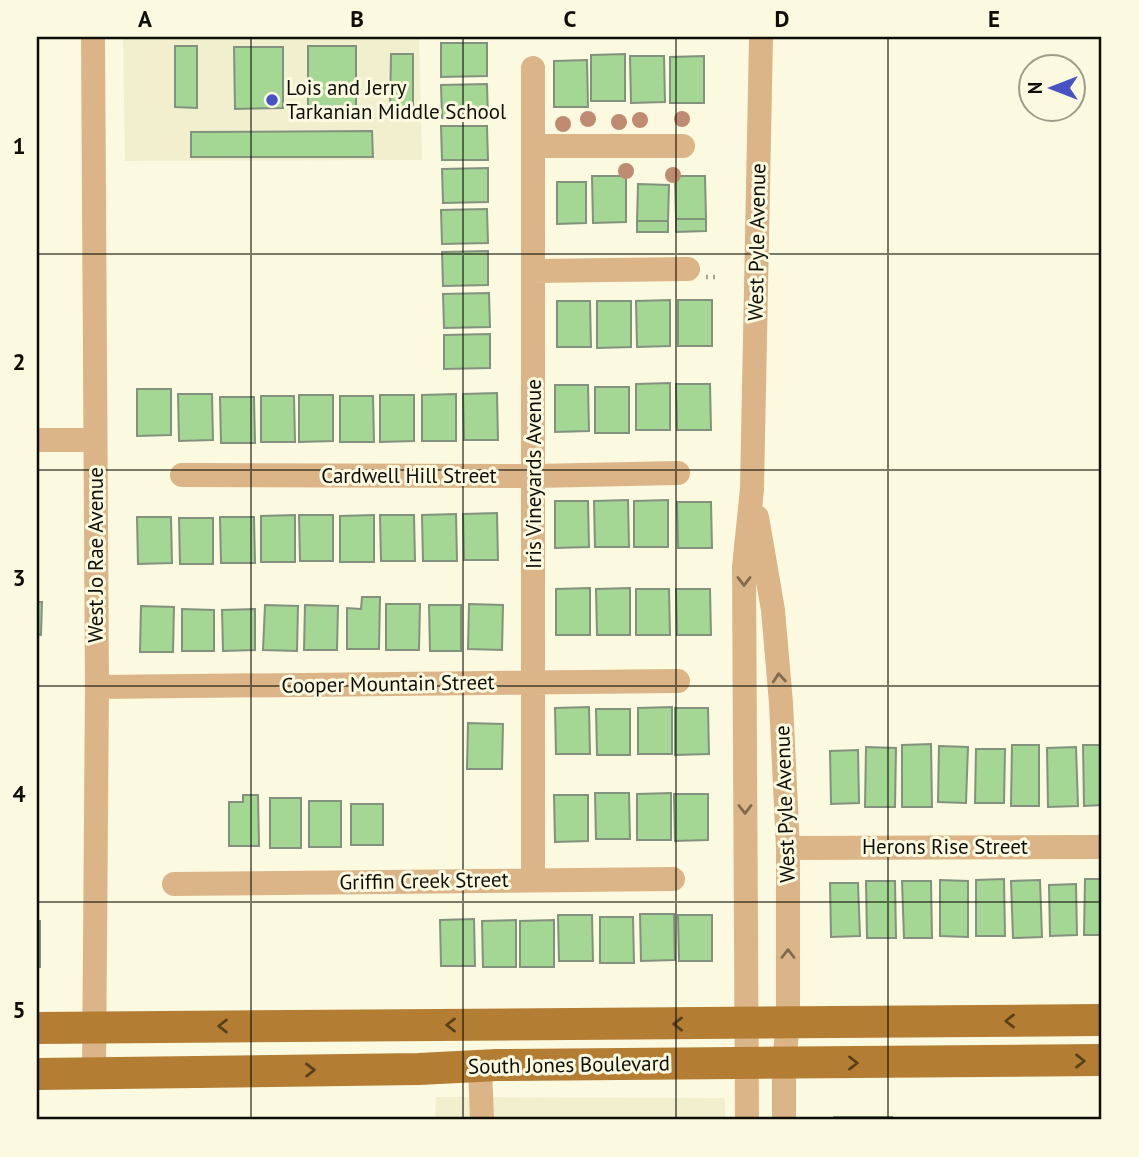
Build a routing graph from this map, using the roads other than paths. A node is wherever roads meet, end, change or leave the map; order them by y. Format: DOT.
graph roads {
  1 [pos="93,37"];
  2 [pos="761,37"];
  3 [pos="533,68"];
  4 [pos="533,145"];
  5 [pos="683,146"];
  6 [pos="533,271"];
  7 [pos="699,273"];
  8 [pos="37,440"];
  9 [pos="96,440"];
  10 [pos="678,473"];
  11 [pos="182,475"];
  12 [pos="534,476"];
  13 [pos="752,489"];
  14 [pos="678,681"];
  15 [pos="534,682"];
  16 [pos="97,687"];
  17 [pos="1102,846"];
  18 [pos="789,848"];
  19 [pos="673,879"];
  20 [pos="533,880"];
  21 [pos="174,884"];
  22 [pos="1102,1020"];
  23 [pos="788,1022"];
  24 [pos="747,1023"];
  25 [pos="94,1027"];
  26 [pos="37,1028"];
  27 [pos="1102,1060"];
  28 [pos="747,1063"];
  29 [pos="785,1063"];
  30 [pos="480,1066"];
  31 [pos="94,1073"];
  32 [pos="37,1074"];
  33 [pos="482,1120"];
  34 [pos="747,1120"];
  35 [pos="784,1120"];
  1 -- 9 [label="street, West Jo Rae Avenue"];
  2 -- 13 [label="street, West Pyle Avenue"];
  3 -- 4 [label="street, Iris Vineyards Avenue"];
  4 -- 5 [label="street"];
  4 -- 6 [label="street, Iris Vineyards Avenue"];
  6 -- 7 [label="street"];
  6 -- 12 [label="street, Iris Vineyards Avenue"];
  8 -- 9 [label="street"];
  9 -- 16 [label="street, West Jo Rae Avenue"];
  10 -- 12 [label="street, Cardwell Hill Street"];
  11 -- 12 [label="street, Cardwell Hill Street"];
  12 -- 15 [label="street, Iris Vineyards Avenue"];
  18 -- 13 [label="street, West Pyle Avenue, one-way"];
  13 -- 24 [label="street, West Pyle Avenue, one-way"];
  14 -- 15 [label="street, Cooper Mountain Street"];
  15 -- 16 [label="street, Cooper Mountain Street"];
  15 -- 20 [label="street, Iris Vineyards Avenue"];
  16 -- 25 [label="street, West Jo Rae Avenue"];
  17 -- 18 [label="street, Herons Rise Street"];
  23 -- 18 [label="street, West Pyle Avenue, one-way"];
  19 -- 20 [label="street, Griffin Creek Street"];
  20 -- 21 [label="street, Griffin Creek Street"];
  22 -- 23 [label="main road, South Jones Boulevard, one-way"];
  23 -- 24 [label="main road, South Jones Boulevard"];
  23 -- 29 [label="street, West Pyle Avenue"];
  24 -- 25 [label="main road, South Jones Boulevard, one-way"];
  24 -- 28 [label="street, West Pyle Avenue"];
  25 -- 26 [label="main road, South Jones Boulevard"];
  25 -- 31 [label="street, West Jo Rae Avenue"];
  29 -- 27 [label="main road, South Jones Boulevard, one-way"];
  28 -- 29 [label="main road, South Jones Boulevard"];
  28 -- 30 [label="main road, South Jones Boulevard"];
  28 -- 34 [label="street, West Pyle Avenue"];
  29 -- 35 [label="street, West Pyle Avenue"];
  31 -- 30 [label="main road, South Jones Boulevard, one-way"];
  30 -- 33 [label="street"];
  31 -- 32 [label="main road, South Jones Boulevard"];
}
